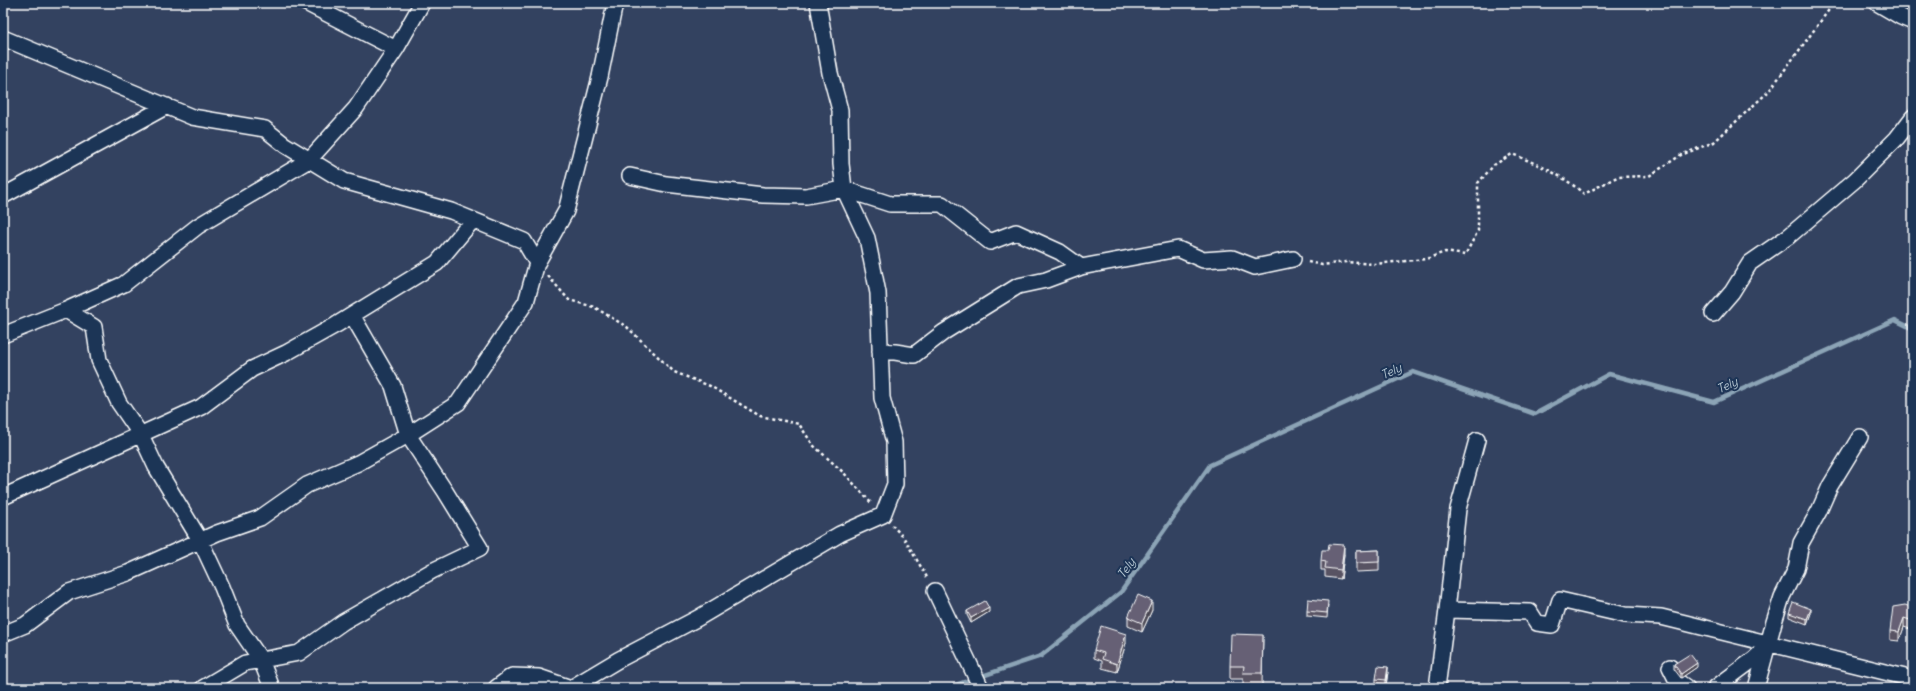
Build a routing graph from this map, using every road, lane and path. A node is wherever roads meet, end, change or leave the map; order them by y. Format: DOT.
graph roads {
  1 [pos="306,3"];
  2 [pos="422,3"];
  3 [pos="615,3"];
  4 [pos="818,3"];
  5 [pos="1834,3"];
  6 [pos="1877,3"];
  7 [pos="1913,22"];
  8 [pos="3,38"];
  9 [pos="396,49"];
  10 [pos="167,106"];
  11 [pos="1913,117"];
  12 [pos="309,160"];
  13 [pos="630,176"];
  14 [pos="844,189"];
  15 [pos="3,196"];
  16 [pos="473,220"];
  17 [pos="1294,259"];
  18 [pos="537,263"];
  19 [pos="1081,267"];
  20 [pos="66,310"];
  21 [pos="1713,314"];
  22 [pos="352,315"];
  23 [pos="3,334"];
  24 [pos="880,352"];
  25 [pos="141,435"];
  26 [pos="408,435"];
  27 [pos="1860,437"];
  28 [pos="1477,440"];
  29 [pos="3,497"];
  30 [pos="883,515"];
  31 [pos="200,540"];
  32 [pos="935,591"];
  33 [pos="1447,610"];
  34 [pos="3,634"];
  35 [pos="1769,644"];
  36 [pos="262,660"];
  37 [pos="1670,667"];
  38 [pos="1906,681"];
  39 [pos="203,688"];
  40 [pos="272,688"];
  41 [pos="496,688"];
  42 [pos="981,688"];
  43 [pos="1437,688"];
  44 [pos="1687,688"];
  45 [pos="1715,688"];
  46 [pos="1756,688"];
  1 -- 9 [label="street"];
  2 -- 9 [label="street"];
  3 -- 18 [label="street"];
  4 -- 14 [label="street"];
  5 -- 17 [label="path"];
  6 -- 7 [label="street"];
  8 -- 10 [label="street"];
  9 -- 12 [label="street"];
  10 -- 12 [label="street"];
  10 -- 15 [label="street"];
  11 -- 21 [label="street"];
  12 -- 16 [label="street"];
  12 -- 20 [label="street"];
  13 -- 14 [label="street"];
  14 -- 19 [label="street"];
  14 -- 24 [label="street"];
  16 -- 18 [label="street"];
  16 -- 22 [label="street"];
  17 -- 19 [label="street"];
  18 -- 26 [label="street"];
  18 -- 30 [label="path"];
  19 -- 24 [label="street"];
  20 -- 23 [label="street"];
  20 -- 25 [label="street"];
  22 -- 25 [label="street"];
  22 -- 26 [label="street"];
  24 -- 30 [label="street"];
  25 -- 29 [label="street"];
  25 -- 31 [label="street"];
  26 -- 31 [label="street"];
  26 -- 36 [label="street"];
  27 -- 35 [label="street"];
  28 -- 33 [label="street"];
  30 -- 32 [label="path"];
  30 -- 41 [label="street"];
  31 -- 34 [label="street"];
  31 -- 36 [label="street"];
  32 -- 42 [label="street"];
  33 -- 35 [label="street"];
  33 -- 43 [label="street"];
  35 -- 38 [label="street"];
  35 -- 45 [label="street"];
  35 -- 46 [label="street"];
  36 -- 39 [label="street"];
  36 -- 40 [label="street"];
  37 -- 44 [label="street"];
}
